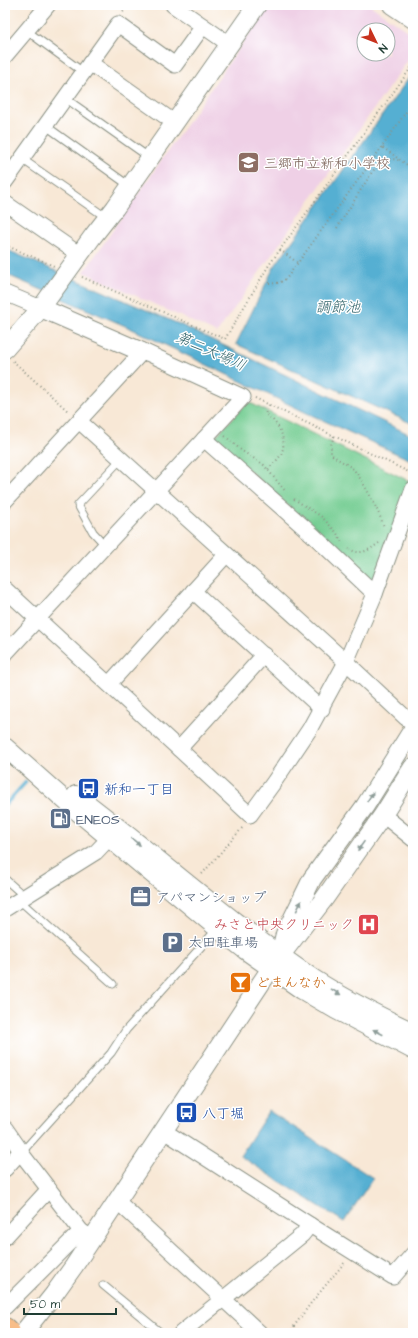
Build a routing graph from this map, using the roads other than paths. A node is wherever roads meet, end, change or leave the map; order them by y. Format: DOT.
graph roads {
  1 [pos="48,5"];
  2 [pos="173,5"];
  3 [pos="257,5"];
  4 [pos="394,5"];
  5 [pos="413,20"];
  6 [pos="203,26"];
  7 [pos="27,31"];
  8 [pos="229,44"];
  9 [pos="5,56"];
  10 [pos="87,67"];
  11 [pos="65,98"];
  12 [pos="175,123"];
  13 [pos="46,126"];
  14 [pos="22,158"];
  15 [pos="151,158"];
  16 [pos="5,182"];
  17 [pos="131,187"];
  18 [pos="5,204"];
  19 [pos="107,219"];
  20 [pos="80,255"];
  21 [pos="5,293"];
  22 [pos="43,305"];
  23 [pos="142,352"];
  24 [pos="7,354"];
  25 [pos="79,421"];
  26 [pos="204,439"];
  27 [pos="121,459"];
  28 [pos="413,489"];
  29 [pos="155,491"];
  30 [pos="5,501"];
  31 [pos="106,545"];
  32 [pos="226,554"];
  33 [pos="5,589"];
  34 [pos="193,590"];
  35 [pos="375,594"];
  36 [pos="37,619"];
  37 [pos="5,654"];
  38 [pos="264,655"];
  39 [pos="346,662"];
  40 [pos="109,684"];
  41 [pos="322,709"];
  42 [pos="413,723"];
  43 [pos="413,730"];
  44 [pos="5,742"];
  45 [pos="5,747"];
  46 [pos="179,749"];
  47 [pos="413,767"];
  48 [pos="383,815"];
  49 [pos="114,833"];
  50 [pos="413,838"];
  51 [pos="5,879"];
  52 [pos="21,898"];
  53 [pos="5,909"];
  54 [pos="217,928"];
  55 [pos="275,962"];
  56 [pos="112,984"];
  57 [pos="413,1032"];
  58 [pos="413,1050"];
  59 [pos="5,1128"];
  60 [pos="164,1131"];
  61 [pos="21,1152"];
  62 [pos="5,1169"];
  63 [pos="49,1189"];
  64 [pos="117,1201"];
  65 [pos="310,1225"];
  66 [pos="86,1234"];
  67 [pos="5,1237"];
  68 [pos="413,1254"];
  69 [pos="104,1285"];
  70 [pos="223,1299"];
  71 [pos="5,1307"];
  72 [pos="5,1330"];
  73 [pos="9,1333"];
  74 [pos="22,1333"];
  75 [pos="161,1333"];
  76 [pos="181,1333"];
  77 [pos="260,1333"];
  1 -- 7 [label="street"];
  2 -- 6 [label="street"];
  3 -- 8 [label="street"];
  4 -- 5 [label="street"];
  6 -- 8 [label="street"];
  6 -- 10 [label="street"];
  7 -- 9 [label="street"];
  7 -- 10 [label="lane"];
  8 -- 12 [label="street"];
  10 -- 11 [label="street"];
  10 -- 12 [label="street"];
  11 -- 13 [label="street"];
  11 -- 15 [label="lane"];
  12 -- 15 [label="street"];
  13 -- 14 [label="street"];
  13 -- 17 [label="lane"];
  14 -- 16 [label="street"];
  14 -- 19 [label="lane"];
  15 -- 17 [label="street"];
  17 -- 19 [label="street"];
  18 -- 20 [label="street"];
  19 -- 20 [label="street"];
  20 -- 22 [label="street"];
  21 -- 22 [label="street"];
  22 -- 23 [label="street"];
  22 -- 24 [label="street"];
  23 -- 25 [label="street"];
  23 -- 26 [label="street"];
  25 -- 27 [label="street"];
  25 -- 30 [label="street"];
  26 -- 29 [label="street"];
  26 -- 35 [label="street"];
  27 -- 29 [label="street"];
  27 -- 31 [label="lane"];
  28 -- 35 [label="street"];
  29 -- 31 [label="street"];
  29 -- 32 [label="street"];
  31 -- 36 [label="street"];
  32 -- 34 [label="street"];
  32 -- 39 [label="street"];
  33 -- 36 [label="street"];
  34 -- 38 [label="street"];
  34 -- 40 [label="street"];
  35 -- 39 [label="street"];
  36 -- 37 [label="street"];
  36 -- 40 [label="street"];
  38 -- 41 [label="street"];
  38 -- 46 [label="street"];
  39 -- 41 [label="street"];
  39 -- 42 [label="street"];
  40 -- 46 [label="street"];
  41 -- 46 [label="street"];
  55 -- 43 [label="street, one-way"];
  44 -- 49 [label="street"];
  45 -- 49 [label="street"];
  47 -- 48 [label="street"];
  48 -- 50 [label="street"];
  48 -- 55 [label="street, one-way"];
  49 -- 52 [label="street"];
  49 -- 54 [label="street"];
  49 -- 55 [label="street, one-way"];
  51 -- 52 [label="lane"];
  52 -- 53 [label="street"];
  52 -- 56 [label="lane"];
  54 -- 55 [label="street"];
  54 -- 61 [label="lane"];
  55 -- 57 [label="street, one-way"];
  58 -- 55 [label="street, one-way"];
  55 -- 60 [label="street"];
  59 -- 61 [label="street"];
  60 -- 64 [label="street"];
  60 -- 65 [label="street"];
  61 -- 62 [label="street"];
  61 -- 63 [label="street"];
  63 -- 66 [label="street"];
  63 -- 67 [label="street"];
  64 -- 66 [label="street"];
  64 -- 70 [label="street"];
  65 -- 68 [label="street"];
  65 -- 70 [label="street"];
  66 -- 71 [label="street"];
  66 -- 74 [label="street"];
  69 -- 75 [label="lane"];
  70 -- 76 [label="street"];
  70 -- 77 [label="street"];
  72 -- 73 [label="main road"];
}
